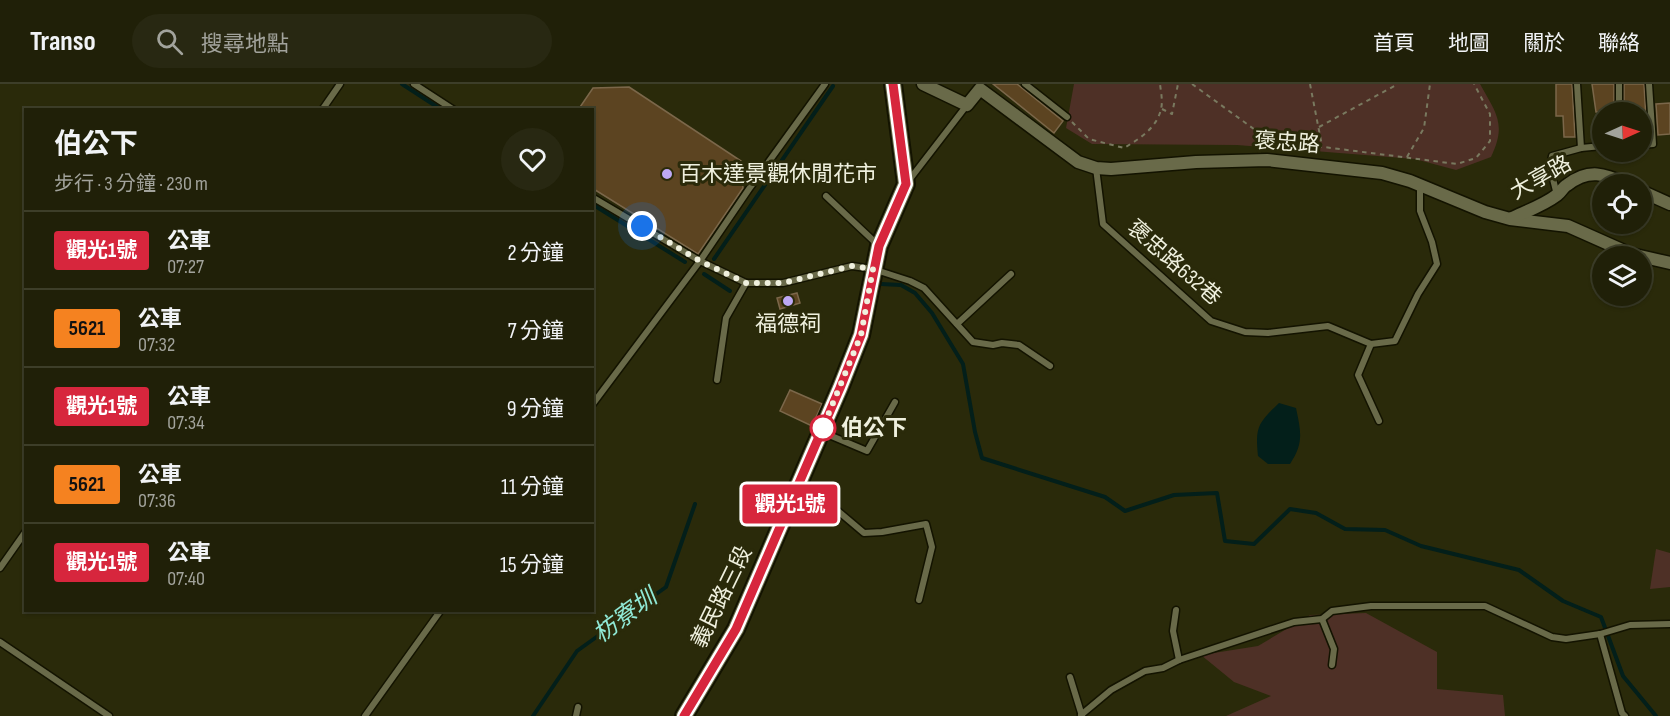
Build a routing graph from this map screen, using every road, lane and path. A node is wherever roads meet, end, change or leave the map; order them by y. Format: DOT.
graph roads {
  1 [pos="340,84"];
  2 [pos="414,84"];
  3 [pos="825,84"];
  4 [pos="893,84"];
  5 [pos="923,84"];
  6 [pos="1025,84"];
  7 [pos="1160,84"];
  8 [pos="1178,84"];
  9 [pos="1192,84"];
  10 [pos="1310,84"];
  11 [pos="1398,84"];
  12 [pos="1430,84"];
  13 [pos="1474,84"];
  14 [pos="1576,84"];
  15 [pos="1619,84"];
  16 [pos="1649,84"];
  17 [pos="982,87"];
  18 [pos="1620,102"];
  19 [pos="1650,102"];
  20 [pos="967,105"];
  21 [pos="323,108"];
  22 [pos="451,108"];
  23 [pos="1162,109"];
  24 [pos="1067,117"];
  25 [pos="1318,127"];
  26 [pos="1652,129"];
  27 [pos="1652,144"];
  28 [pos="1322,146"];
  29 [pos="1592,147"];
  30 [pos="1581,148"];
  31 [pos="1407,158"];
  32 [pos="1096,168"];
  33 [pos="1592,175"];
  34 [pos="906,184"];
  35 [pos="1420,186"];
  36 [pos="1557,195"];
  37 [pos="826,196"];
  38 [pos="1652,196"];
  39 [pos="594,198"];
  40 [pos="1670,204"];
  41 [pos="1510,219"];
  42 [pos="879,246"];
  43 [pos="700,261"];
  44 [pos="1670,263"];
  45 [pos="873,269"];
  46 [pos="1011,274"];
  47 [pos="746,283"];
  48 [pos="957,324"];
  49 [pos="1371,344"];
  50 [pos="1050,366"];
  51 [pos="717,380"];
  52 [pos="594,402"];
  53 [pos="895,402"];
  54 [pos="1379,421"];
  55 [pos="821,432"];
  56 [pos="797,487"];
  57 [pos="24,534"];
  58 [pos="0,568"];
  59 [pos="919,600"];
  60 [pos="1176,610"];
  61 [pos="440,612"];
  62 [pos="1322,619"];
  63 [pos="1670,624"];
  64 [pos="1600,634"];
  65 [pos="0,642"];
  66 [pos="1179,660"];
  67 [pos="1332,665"];
  68 [pos="1070,677"];
  69 [pos="578,707"];
  70 [pos="1081,715"];
  71 [pos="109,716"];
  72 [pos="365,716"];
  73 [pos="576,716"];
  74 [pos="684,716"];
  75 [pos="1625,716"];
  1 -- 21 [label="lane"];
  2 -- 22 [label="lane"];
  3 -- 43 [label="lane"];
  4 -- 34 [label="street"];
  5 -- 20 [label="street"];
  6 -- 24 [label="lane"];
  7 -- 23 [label="path"];
  8 -- 23 [label="path"];
  9 -- 28 [label="path"];
  10 -- 25 [label="path"];
  11 -- 25 [label="path"];
  12 -- 31 [label="path"];
  13 -- 31 [label="path"];
  14 -- 30 [label="lane"];
  15 -- 18 [label="lane"];
  16 -- 19 [label="lane"];
  17 -- 20 [label="street, 褒忠路"];
  17 -- 32 [label="street, 褒忠路"];
  20 -- 34 [label="lane"];
  23 -- 24 [label="path"];
  25 -- 28 [label="path"];
  26 -- 27 [label="lane"];
  28 -- 31 [label="path"];
  29 -- 30 [label="lane"];
  30 -- 36 [label="lane"];
  32 -- 35 [label="street, 褒忠路"];
  32 -- 49 [label="lane, 褒忠路632巷"];
  33 -- 36 [label="street, 大享路"];
  34 -- 42 [label="street, 義民路三段"];
  35 -- 41 [label="street, 褒忠路"];
  35 -- 49 [label="lane"];
  36 -- 41 [label="street, 大享路"];
  37 -- 42 [label="lane"];
  38 -- 40 [label="street"];
  39 -- 43 [label="lane"];
  41 -- 44 [label="street, 褒忠路"];
  42 -- 45 [label="street, 義民路三段"];
  43 -- 47 [label="lane"];
  43 -- 52 [label="lane"];
  45 -- 47 [label="lane"];
  45 -- 48 [label="lane"];
  45 -- 55 [label="street, 義民路三段"];
  46 -- 48 [label="lane"];
  47 -- 51 [label="lane"];
  48 -- 50 [label="lane"];
  49 -- 54 [label="lane"];
  53 -- 55 [label="lane"];
  55 -- 56 [label="street, 義民路三段"];
  56 -- 59 [label="lane"];
  56 -- 74 [label="street, 義民路三段"];
  57 -- 58 [label="lane"];
  60 -- 66 [label="lane"];
  61 -- 72 [label="lane"];
  62 -- 64 [label="lane"];
  62 -- 66 [label="lane"];
  62 -- 67 [label="lane"];
  63 -- 64 [label="lane"];
  64 -- 75 [label="lane"];
  65 -- 71 [label="lane"];
  66 -- 70 [label="lane"];
  68 -- 70 [label="lane"];
  69 -- 73 [label="lane"];
}
